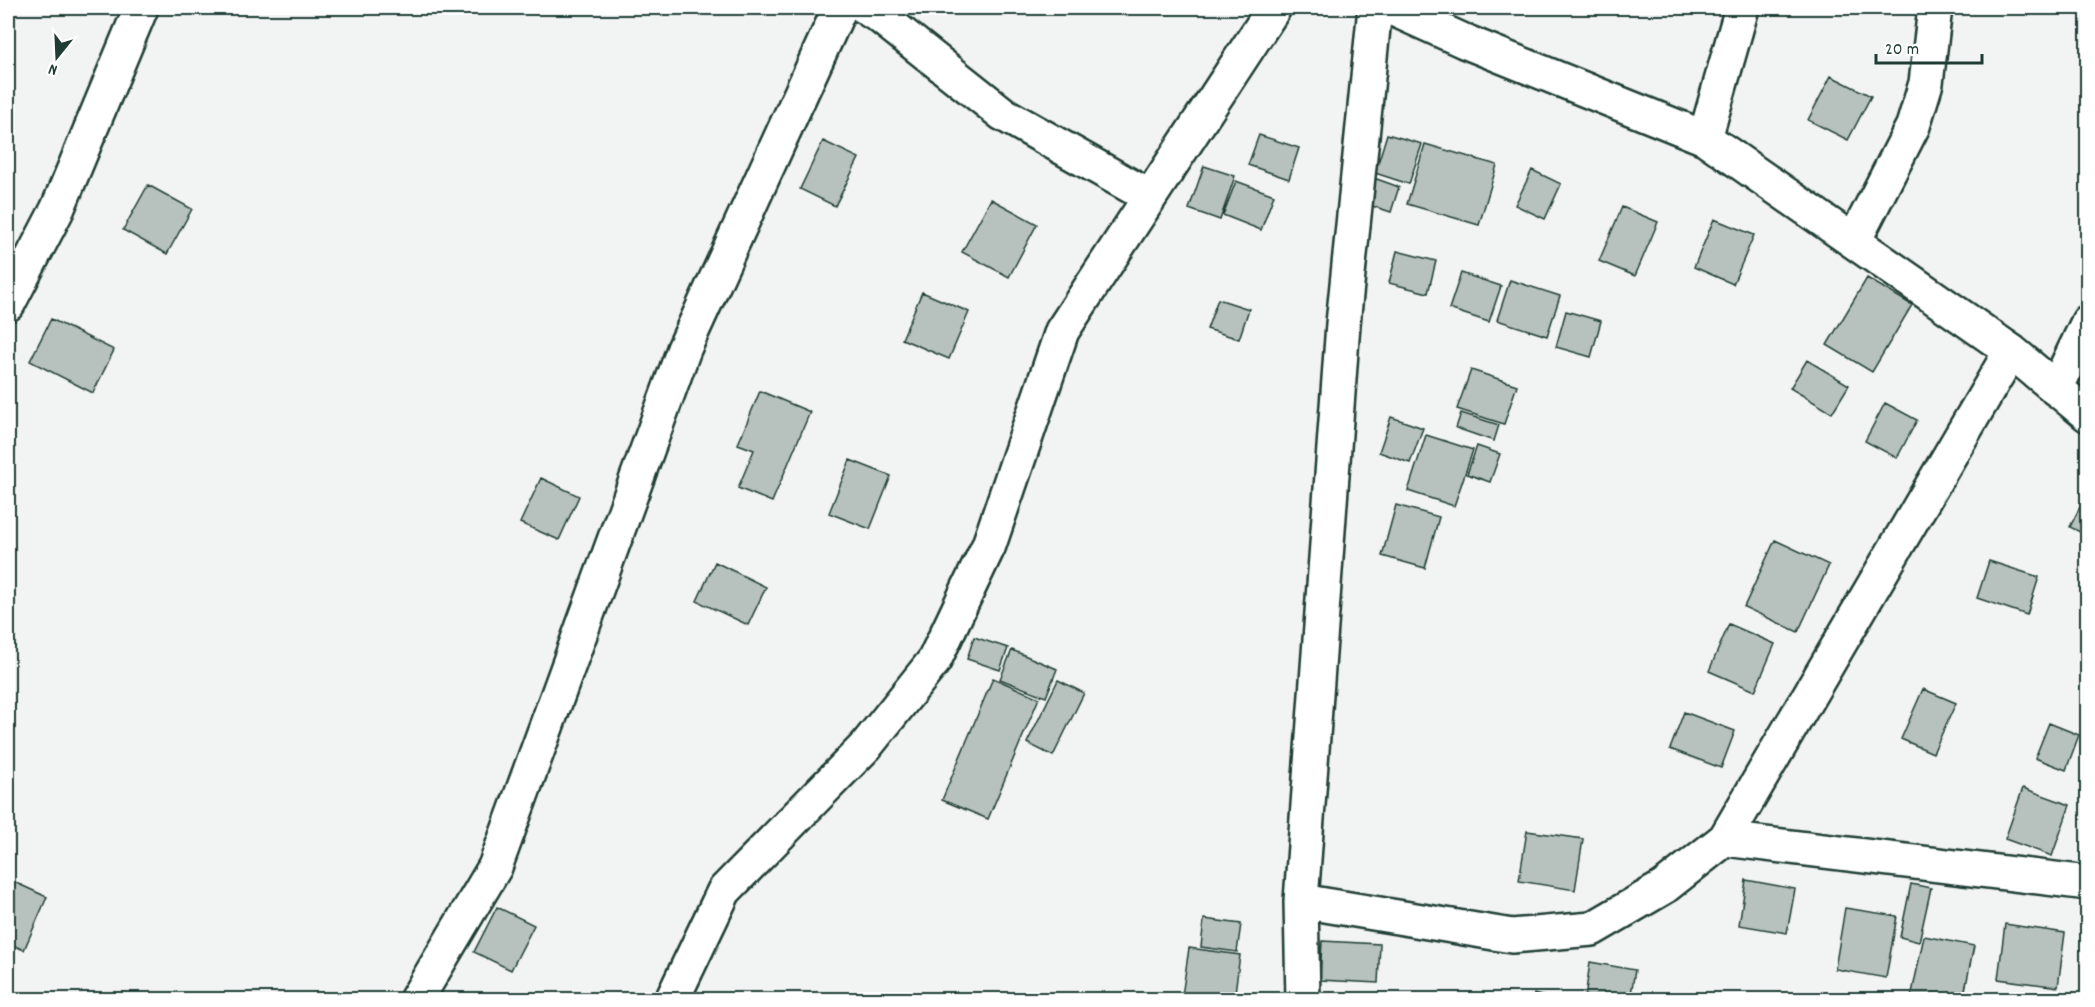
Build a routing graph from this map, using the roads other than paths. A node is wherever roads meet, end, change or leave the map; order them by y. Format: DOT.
graph roads {
  1 [pos="141,8"];
  2 [pos="840,8"];
  3 [pos="1274,8"];
  4 [pos="1375,8"];
  5 [pos="1391,8"];
  6 [pos="1742,8"];
  7 [pos="1935,8"];
  8 [pos="879,11"];
  9 [pos="1705,138"];
  10 [pos="1150,197"];
  11 [pos="1854,241"];
  12 [pos="8,304"];
  13 [pos="2088,322"];
  14 [pos="2012,351"];
  15 [pos="2056,389"];
  16 [pos="2088,415"];
  17 [pos="1725,839"];
  18 [pos="2088,883"];
  19 [pos="1301,901"];
  20 [pos="416,999"];
  21 [pos="672,999"];
  22 [pos="1303,999"];
  1 -- 12 [label="street"];
  2 -- 20 [label="street"];
  3 -- 10 [label="street"];
  4 -- 19 [label="street"];
  5 -- 9 [label="street"];
  6 -- 9 [label="street"];
  7 -- 11 [label="street"];
  8 -- 10 [label="street"];
  9 -- 11 [label="street"];
  10 -- 21 [label="street"];
  11 -- 14 [label="street"];
  13 -- 15 [label="street"];
  14 -- 15 [label="street"];
  14 -- 17 [label="street"];
  15 -- 16 [label="street"];
  17 -- 18 [label="street"];
  17 -- 19 [label="street"];
  19 -- 22 [label="street"];
}
